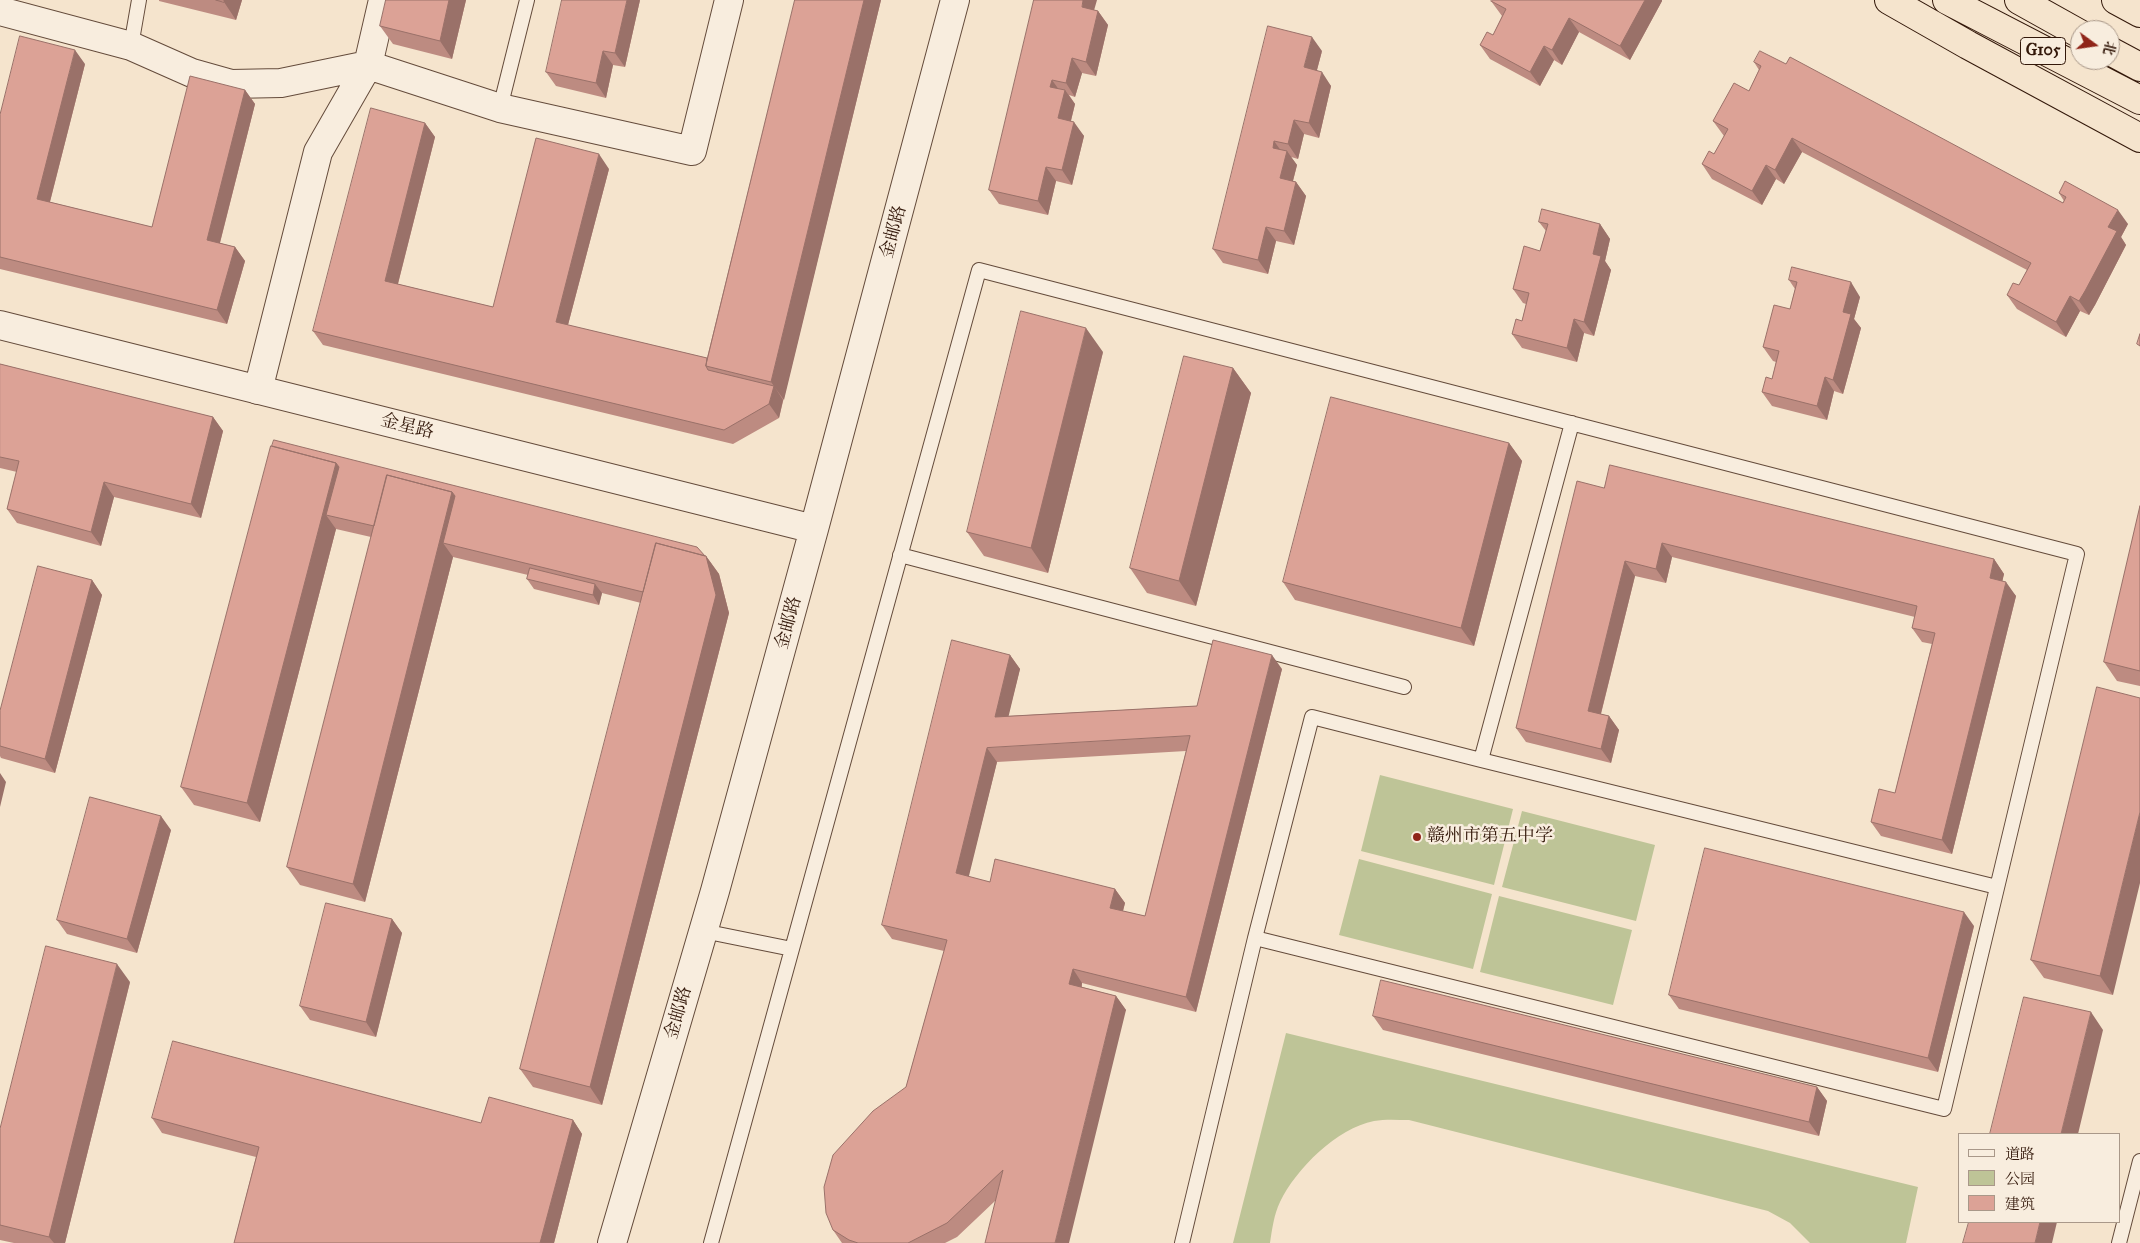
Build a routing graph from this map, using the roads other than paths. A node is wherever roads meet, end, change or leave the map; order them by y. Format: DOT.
graph roads {
  1 [pos="139,0"];
  2 [pos="382,0"];
  3 [pos="527,0"];
  4 [pos="729,0"];
  5 [pos="956,0"];
  6 [pos="1888,0"];
  7 [pos="1947,0"];
  8 [pos="2019,0"];
  9 [pos="2116,0"];
  10 [pos="0,11"];
  11 [pos="2140,13"];
  12 [pos="2070,28"];
  13 [pos="131,46"];
  14 [pos="2120,56"];
  15 [pos="368,65"];
  16 [pos="2140,67"];
  17 [pos="2140,100"];
  18 [pos="500,108"];
  19 [pos="2140,138"];
  20 [pos="0,325"];
  21 [pos="258,390"];
  22 [pos="1572,423"];
  23 [pos="814,529"];
  24 [pos="900,555"];
  25 [pos="1404,687"];
  26 [pos="1481,760"];
  27 [pos="1997,887"];
  28 [pos="704,931"];
  29 [pos="1255,938"];
  30 [pos="792,949"];
  31 [pos="2140,1161"];
  32 [pos="612,1243"];
  33 [pos="711,1243"];
  34 [pos="1182,1243"];
  35 [pos="2119,1243"];
  1 -- 13 [label="lane"];
  2 -- 15 [label="street"];
  3 -- 18 [label="lane"];
  4 -- 18 [label="street"];
  5 -- 23 [label="street, 金邮路"];
  6 -- 19 [label="highway"];
  7 -- 17 [label="highway, G105"];
  8 -- 12 [label="highway"];
  9 -- 11 [label="highway"];
  10 -- 13 [label="street"];
  13 -- 15 [label="street"];
  14 -- 16 [label="highway"];
  15 -- 18 [label="street"];
  15 -- 21 [label="street"];
  20 -- 21 [label="street, 金星路"];
  21 -- 23 [label="street, 金星路"];
  22 -- 24 [label="lane"];
  22 -- 26 [label="lane"];
  22 -- 27 [label="lane"];
  23 -- 28 [label="street, 金邮路"];
  24 -- 25 [label="lane"];
  24 -- 30 [label="lane"];
  26 -- 27 [label="lane"];
  26 -- 29 [label="lane"];
  27 -- 29 [label="lane"];
  28 -- 30 [label="lane"];
  28 -- 32 [label="street, 金邮路"];
  29 -- 34 [label="lane"];
  30 -- 33 [label="lane"];
  31 -- 35 [label="lane"];
}
